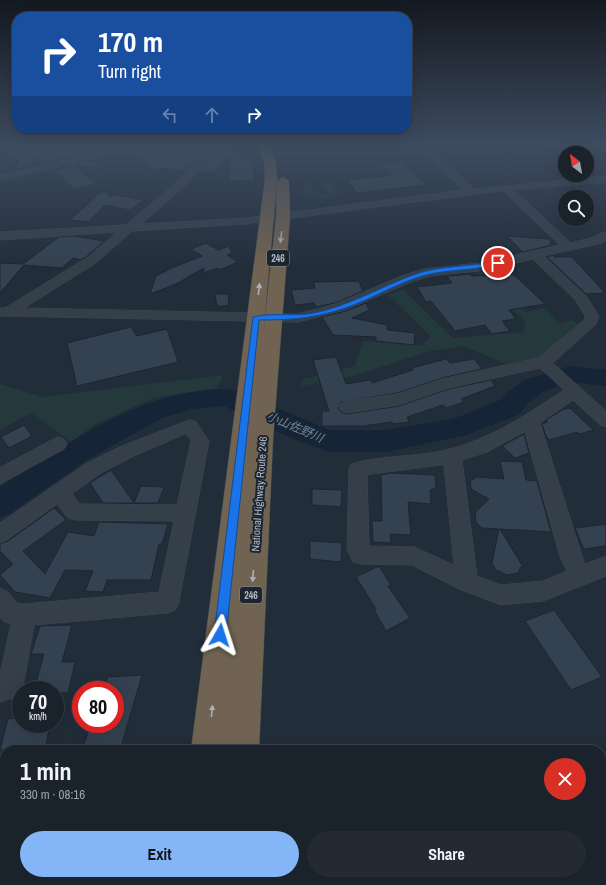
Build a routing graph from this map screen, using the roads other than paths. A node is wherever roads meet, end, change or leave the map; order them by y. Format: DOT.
graph roads {
  1 [pos="179,185"];
  2 [pos="270,185"];
  3 [pos="284,185"];
  4 [pos="464,185"];
  5 [pos="535,185"];
  6 [pos="505,188"];
  7 [pos="472,193"];
  8 [pos="283,217"];
  9 [pos="267,219"];
  10 [pos="130,229"];
  11 [pos="0,236"];
  12 [pos="606,236"];
  13 [pos="569,247"];
  14 [pos="535,254"];
  15 [pos="4,312"];
  16 [pos="255,318"];
  17 [pos="273,318"];
  18 [pos="545,364"];
  19 [pos="259,371"];
  20 [pos="570,389"];
  21 [pos="347,407"];
  22 [pos="530,420"];
  23 [pos="606,421"];
  24 [pos="252,435"];
  25 [pos="58,444"];
  26 [pos="452,456"];
  27 [pos="0,477"];
  28 [pos="59,493"];
  29 [pos="186,513"];
  30 [pos="0,534"];
  31 [pos="606,566"];
  32 [pos="580,576"];
  33 [pos="467,582"];
  34 [pos="0,599"];
  35 [pos="24,614"];
  36 [pos="0,689"];
  37 [pos="209,745"];
  38 [pos="242,745"];
  1 -- 10 [label="street"];
  2 -- 9 [label="highway, National Highway Route 246 / 246"];
  3 -- 8 [label="highway, National Highway Route 246 / 246"];
  4 -- 7 [label="street"];
  5 -- 6 [label="street"];
  6 -- 7 [label="street"];
  6 -- 13 [label="street"];
  7 -- 8 [label="street"];
  8 -- 9 [label="street"];
  8 -- 17 [label="highway, National Highway Route 246 / 246, one-way"];
  9 -- 10 [label="street"];
  16 -- 9 [label="highway, National Highway Route 246 / 246, one-way"];
  10 -- 11 [label="street"];
  10 -- 15 [label="street"];
  12 -- 13 [label="street"];
  13 -- 14 [label="street"];
  14 -- 17 [label="street"];
  14 -- 18 [label="street"];
  15 -- 16 [label="street"];
  16 -- 17 [label="street"];
  16 -- 19 [label="highway, National Highway Route 246 / 246"];
  17 -- 19 [label="highway, National Highway Route 246 / 246"];
  18 -- 20 [label="street"];
  18 -- 21 [label="street"];
  19 -- 24 [label="highway, National Highway Route 246 / 246"];
  20 -- 22 [label="street"];
  20 -- 23 [label="street"];
  22 -- 26 [label="street"];
  22 -- 32 [label="street"];
  37 -- 24 [label="highway, National Highway Route 246 / 246, one-way"];
  24 -- 38 [label="highway, National Highway Route 246 / 246, one-way"];
  25 -- 27 [label="street"];
  26 -- 33 [label="street"];
  26 -- 33 [label="street"];
  28 -- 29 [label="street"];
  28 -- 29 [label="street"];
  28 -- 30 [label="street"];
  29 -- 35 [label="street"];
  31 -- 32 [label="street"];
  32 -- 33 [label="street"];
  34 -- 35 [label="street"];
  35 -- 36 [label="street"];
}
